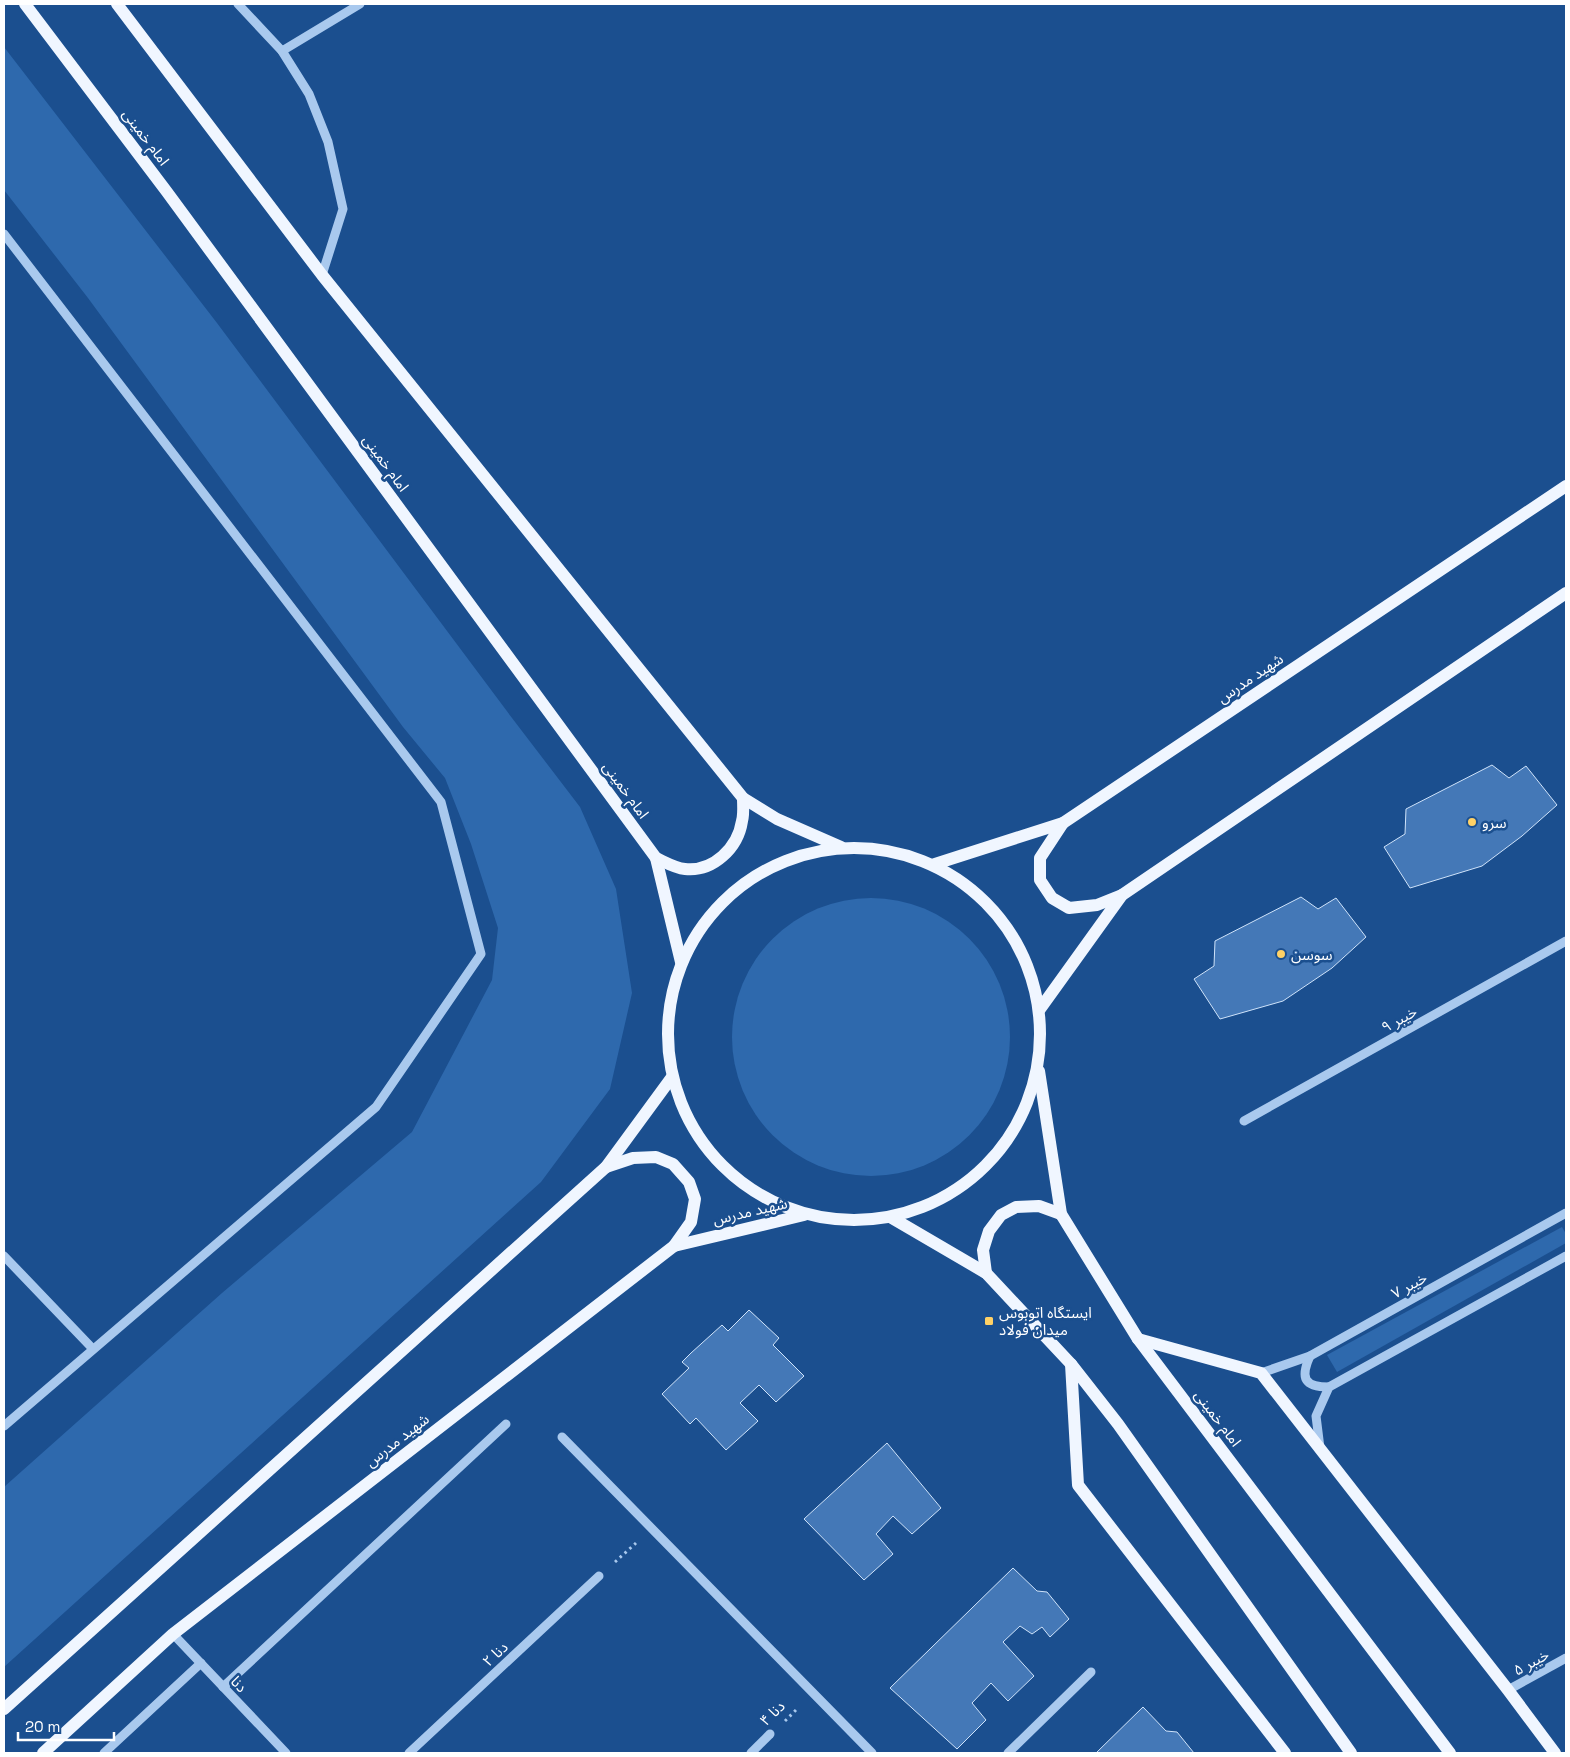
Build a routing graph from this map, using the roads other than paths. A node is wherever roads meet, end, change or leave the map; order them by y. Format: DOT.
graph roads {
  1 [pos="25,4"];
  2 [pos="117,4"];
  3 [pos="238,4"];
  4 [pos="360,4"];
  5 [pos="282,51"];
  6 [pos="4,234"];
  7 [pos="322,275"];
  8 [pos="1566,486"];
  9 [pos="1566,593"];
  10 [pos="743,798"];
  11 [pos="1063,823"];
  12 [pos="841,847"];
  13 [pos="656,858"];
  14 [pos="935,864"];
  15 [pos="1122,895"];
  16 [pos="1566,941"];
  17 [pos="682,962"];
  18 [pos="1040,1009"];
  19 [pos="1039,1067"];
  20 [pos="672,1077"];
  21 [pos="1244,1121"];
  22 [pos="606,1167"];
  23 [pos="1566,1213"];
  24 [pos="1061,1214"];
  25 [pos="804,1215"];
  26 [pos="892,1218"];
  27 [pos="674,1246"];
  28 [pos="4,1256"];
  29 [pos="1566,1256"];
  30 [pos="986,1274"];
  31 [pos="1138,1339"];
  32 [pos="93,1349"];
  33 [pos="1310,1356"];
  34 [pos="1071,1364"];
  35 [pos="1261,1373"];
  36 [pos="1329,1387"];
  37 [pos="506,1424"];
  38 [pos="4,1426"];
  39 [pos="562,1437"];
  40 [pos="1320,1449"];
  41 [pos="599,1576"];
  42 [pos="173,1634"];
  43 [pos="1566,1658"];
  44 [pos="201,1663"];
  45 [pos="1091,1672"];
  46 [pos="223,1687"];
  47 [pos="1508,1690"];
  48 [pos="4,1709"];
  49 [pos="770,1734"];
  50 [pos="43,1753"];
  51 [pos="104,1753"];
  52 [pos="286,1753"];
  53 [pos="409,1753"];
  54 [pos="751,1753"];
  55 [pos="872,1753"];
  56 [pos="1008,1753"];
  57 [pos="1284,1753"];
  58 [pos="1351,1753"];
  59 [pos="1450,1753"];
  60 [pos="1554,1753"];
  1 -- 13 [label="main road, امام خمینی"];
  2 -- 7 [label="main road"];
  3 -- 5 [label="street"];
  4 -- 5 [label="street"];
  5 -- 7 [label="street"];
  6 -- 32 [label="street"];
  7 -- 10 [label="main road"];
  8 -- 11 [label="main road, شهید مدرس"];
  9 -- 15 [label="main road"];
  10 -- 12 [label="main road"];
  10 -- 13 [label="main road"];
  11 -- 14 [label="main road, شهید مدرس"];
  11 -- 15 [label="main road"];
  12 -- 14 [label="main road"];
  12 -- 17 [label="main road"];
  13 -- 17 [label="main road, امام خمینی"];
  14 -- 18 [label="main road"];
  15 -- 18 [label="main road"];
  16 -- 21 [label="street, خیبر ۹"];
  17 -- 20 [label="main road"];
  18 -- 19 [label="main road"];
  19 -- 24 [label="main road, امام خمینی"];
  19 -- 26 [label="main road"];
  20 -- 22 [label="main road"];
  20 -- 25 [label="main road"];
  22 -- 27 [label="main road"];
  22 -- 48 [label="main road"];
  23 -- 33 [label="street, خیبر ۷"];
  24 -- 30 [label="main road"];
  24 -- 31 [label="main road, امام خمینی"];
  25 -- 26 [label="main road"];
  25 -- 27 [label="main road, شهید مدرس"];
  26 -- 30 [label="main road"];
  27 -- 42 [label="main road, شهید مدرس"];
  28 -- 32 [label="street"];
  29 -- 36 [label="street"];
  30 -- 34 [label="main road"];
  31 -- 35 [label="main road"];
  31 -- 59 [label="main road, امام خمینی"];
  32 -- 38 [label="street"];
  33 -- 35 [label="street, خیبر ۷"];
  33 -- 36 [label="street"];
  34 -- 57 [label="main road"];
  34 -- 58 [label="main road"];
  35 -- 40 [label="main road"];
  36 -- 40 [label="street"];
  37 -- 46 [label="street"];
  39 -- 55 [label="street"];
  40 -- 47 [label="main road"];
  41 -- 53 [label="street, دنا ۲"];
  42 -- 44 [label="street, دنا"];
  42 -- 50 [label="main road, شهید مدرس"];
  43 -- 47 [label="street, خیبر ۵"];
  44 -- 46 [label="street, دنا"];
  44 -- 51 [label="street"];
  45 -- 56 [label="street"];
  46 -- 52 [label="street, دنا"];
  47 -- 60 [label="main road"];
  49 -- 54 [label="street, دنا ۴"];
}
